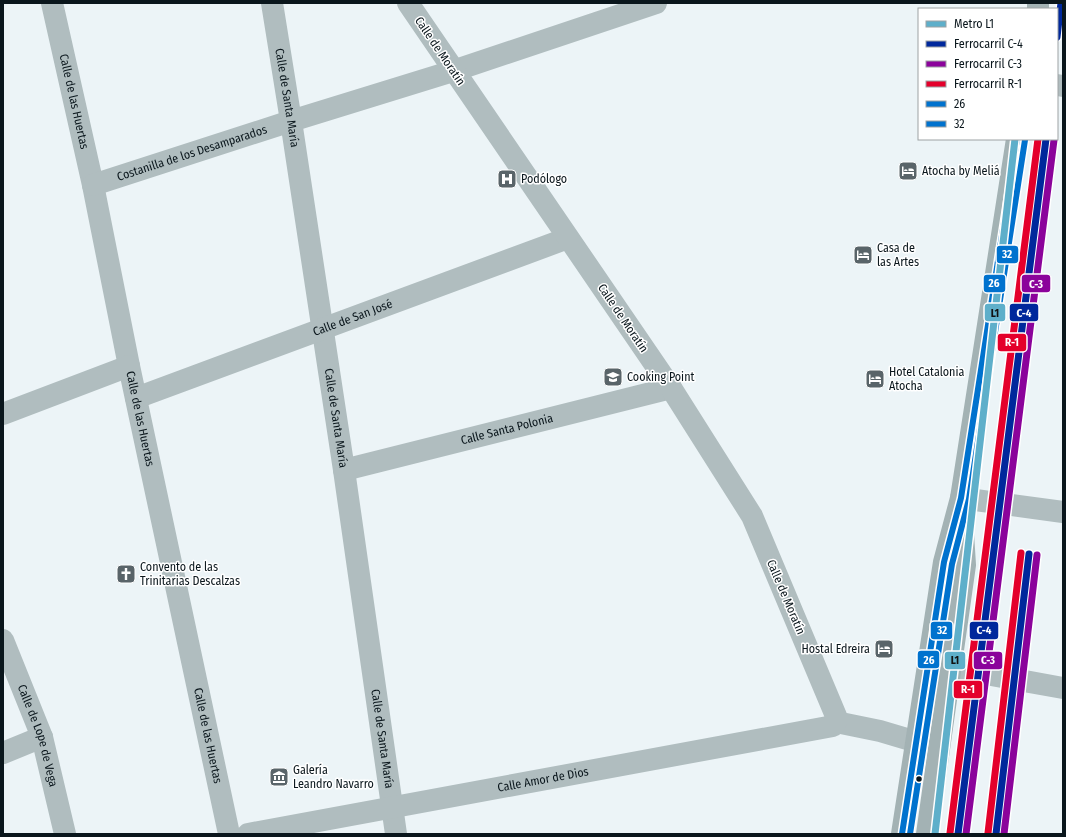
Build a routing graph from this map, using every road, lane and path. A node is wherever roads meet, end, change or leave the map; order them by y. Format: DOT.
graph roads {
  1 [pos="52,3"];
  2 [pos="272,3"];
  3 [pos="408,3"];
  4 [pos="656,3"];
  5 [pos="453,71"];
  6 [pos="291,121"];
  7 [pos="1017,140"];
  8 [pos="93,185"];
  9 [pos="568,238"];
  10 [pos="322,329"];
  11 [pos="129,366"];
  12 [pos="671,388"];
  13 [pos="136,398"];
  14 [pos="3,414"];
  15 [pos="344,470"];
  16 [pos="961,498"];
  17 [pos="1063,512"];
  18 [pos="3,640"];
  19 [pos="928,663"];
  20 [pos="950,667"];
  21 [pos="1063,688"];
  22 [pos="836,719"];
  23 [pos="42,736"];
  24 [pos="917,742"];
  25 [pos="3,753"];
  26 [pos="392,807"];
  27 [pos="65,834"];
  28 [pos="229,834"];
  29 [pos="248,834"];
  30 [pos="396,834"];
  31 [pos="902,834"];
  32 [pos="927,834"];
  1 -- 8 [label="street, Calle de las Huertas"];
  2 -- 6 [label="street, Calle de Santa María"];
  3 -- 5 [label="street, Calle de Moratín"];
  4 -- 5 [label="street, Costanilla de los Desamparados"];
  5 -- 6 [label="street, Costanilla de los Desamparados"];
  5 -- 9 [label="street, Calle de Moratín"];
  6 -- 8 [label="street, Costanilla de los Desamparados"];
  6 -- 10 [label="street, Calle de Santa María"];
  7 -- 16 [label="street"];
  8 -- 11 [label="street, Calle de las Huertas"];
  9 -- 10 [label="street, Calle de San José"];
  9 -- 12 [label="street, Calle de Moratín"];
  10 -- 13 [label="street, Calle de San José"];
  10 -- 15 [label="street, Calle de Santa María"];
  11 -- 13 [label="street, Calle de las Huertas"];
  11 -- 14 [label="street"];
  12 -- 15 [label="street, Calle Santa Polonia"];
  12 -- 22 [label="street, Calle de Moratín"];
  13 -- 28 [label="street, Calle de las Huertas"];
  15 -- 26 [label="street, Calle de Santa María"];
  16 -- 17 [label="street"];
  16 -- 19 [label="street"];
  16 -- 20 [label="street"];
  18 -- 23 [label="street, Calle de Lope de Vega"];
  19 -- 20 [label="street"];
  19 -- 24 [label="street"];
  20 -- 21 [label="street"];
  20 -- 32 [label="street"];
  22 -- 24 [label="street"];
  22 -- 26 [label="street, Calle Amor de Dios"];
  23 -- 25 [label="street"];
  23 -- 27 [label="street, Calle de Lope de Vega"];
  24 -- 31 [label="street"];
  26 -- 29 [label="street, Calle Amor de Dios"];
  26 -- 30 [label="street, Calle de Santa María"];
}
